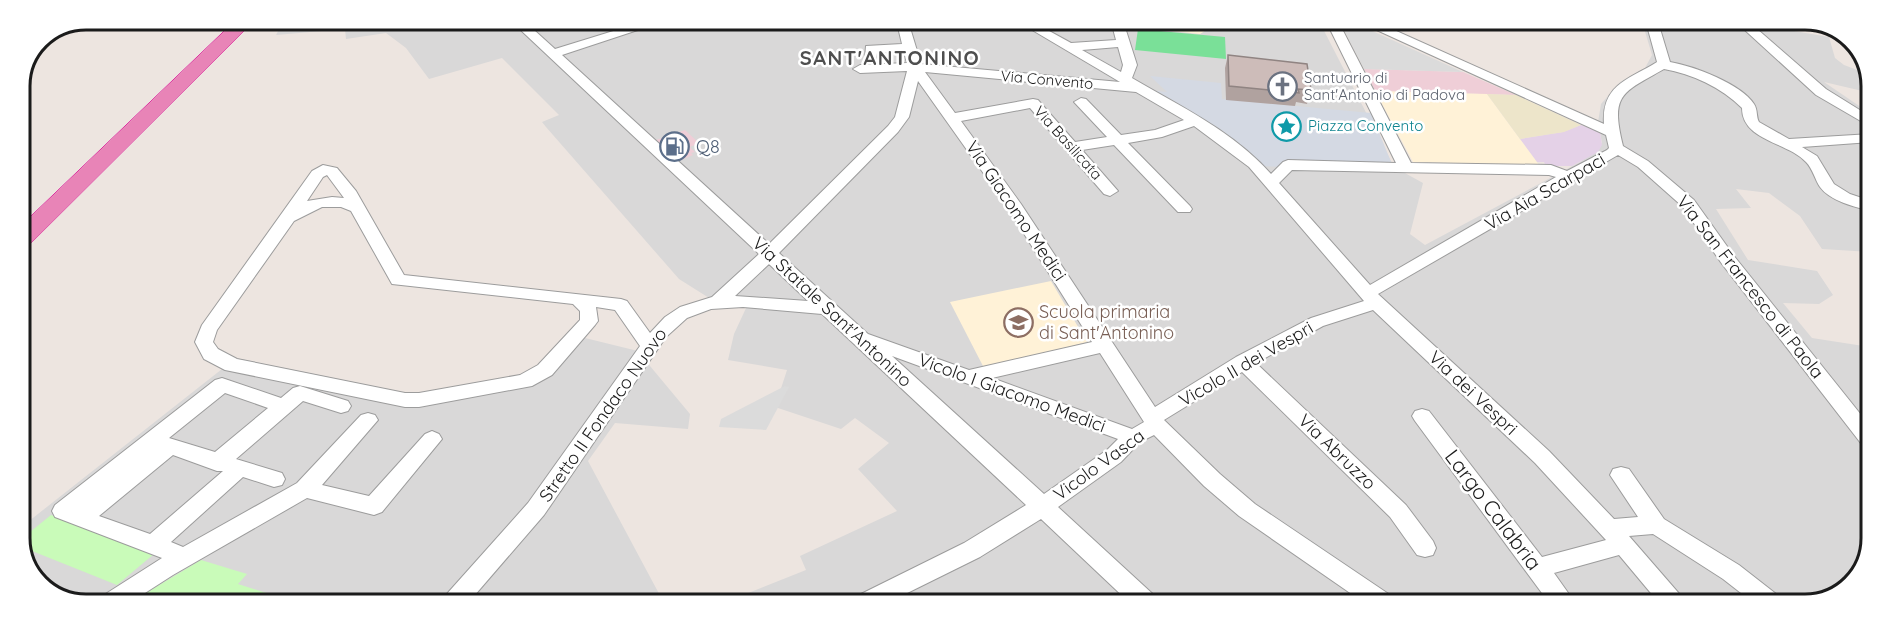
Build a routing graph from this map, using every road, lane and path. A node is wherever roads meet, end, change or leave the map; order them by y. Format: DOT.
graph roads {
  1 [pos="236,30"];
  2 [pos="527,30"];
  3 [pos="630,30"];
  4 [pos="904,30"];
  5 [pos="1039,30"];
  6 [pos="1119,30"];
  7 [pos="1336,30"];
  8 [pos="1382,30"];
  9 [pos="1655,30"];
  10 [pos="1751,30"];
  11 [pos="1123,43"];
  12 [pos="909,48"];
  13 [pos="1071,48"];
  14 [pos="553,54"];
  15 [pos="871,58"];
  16 [pos="1662,65"];
  17 [pos="915,67"];
  18 [pos="860,69"];
  19 [pos="1125,78"];
  20 [pos="1142,88"];
  21 [pos="1081,102"];
  22 [pos="1861,117"];
  23 [pos="952,118"];
  24 [pos="1196,120"];
  25 [pos="1861,139"];
  26 [pos="1118,140"];
  27 [pos="1613,140"];
  28 [pos="1852,140"];
  29 [pos="1787,144"];
  30 [pos="1861,146"];
  31 [pos="1072,147"];
  32 [pos="1399,170"];
  33 [pos="1568,176"];
  34 [pos="1277,177"];
  35 [pos="1110,191"];
  36 [pos="343,196"];
  37 [pos="306,201"];
  38 [pos="1861,203"];
  39 [pos="1184,209"];
  40 [pos="30,230"];
  41 [pos="769,255"];
  42 [pos="1371,298"];
  43 [pos="578,299"];
  44 [pos="717,302"];
  45 [pos="826,308"];
  46 [pos="630,317"];
  47 [pos="588,321"];
  48 [pos="857,337"];
  49 [pos="1105,345"];
  50 [pos="650,346"];
  51 [pos="1243,362"];
  52 [pos="968,377"];
  53 [pos="284,406"];
  54 [pos="341,406"];
  55 [pos="1422,416"];
  56 [pos="368,420"];
  57 [pos="1154,421"];
  58 [pos="1861,430"];
  59 [pos="1134,437"];
  60 [pos="432,439"];
  61 [pos="160,444"];
  62 [pos="217,463"];
  63 [pos="240,468"];
  64 [pos="1621,475"];
  65 [pos="274,479"];
  66 [pos="305,489"];
  67 [pos="1043,506"];
  68 [pos="1656,525"];
  69 [pos="1616,536"];
  70 [pos="153,545"];
  71 [pos="1425,548"];
  72 [pos="185,557"];
  73 [pos="1538,568"];
  74 [pos="125,594"];
  75 [pos="461,594"];
  76 [pos="883,594"];
  77 [pos="1137,594"];
  78 [pos="1371,594"];
  79 [pos="1557,594"];
  80 [pos="1665,594"];
  81 [pos="1759,594"];
  1 -- 40 [label="highway"];
  2 -- 14 [label="street, Via Statale Sant'Antonino"];
  3 -- 14 [label="street"];
  4 -- 12 [label="street, Via Giacomo Medici"];
  5 -- 13 [label="street"];
  6 -- 11 [label="street"];
  7 -- 32 [label="street"];
  8 -- 27 [label="street, Via San Francesco di Paola"];
  9 -- 16 [label="street"];
  10 -- 22 [label="street"];
  11 -- 13 [label="street"];
  11 -- 19 [label="street"];
  12 -- 15 [label="street"];
  12 -- 17 [label="street, Via Giacomo Medici"];
  13 -- 19 [label="street"];
  14 -- 41 [label="street, Via Statale Sant'Antonino"];
  16 -- 27 [label="street, Via Aia Scarpaci"];
  16 -- 29 [label="street"];
  17 -- 18 [label="street, Via Convento"];
  17 -- 20 [label="street, Via Convento"];
  17 -- 23 [label="street, Via Giacomo Medici"];
  17 -- 41 [label="street"];
  19 -- 20 [label="street"];
  20 -- 24 [label="street"];
  21 -- 26 [label="street"];
  23 -- 31 [label="street, Via Basilicata"];
  23 -- 49 [label="street, Via Giacomo Medici"];
  24 -- 26 [label="street"];
  24 -- 34 [label="street"];
  25 -- 28 [label="street"];
  26 -- 31 [label="street"];
  26 -- 39 [label="street"];
  27 -- 33 [label="street, Via Aia Scarpaci"];
  27 -- 58 [label="street, Via San Francesco di Paola"];
  28 -- 29 [label="street"];
  28 -- 30 [label="street"];
  29 -- 38 [label="street"];
  31 -- 35 [label="street, Via Basilicata"];
  32 -- 33 [label="street"];
  32 -- 34 [label="street"];
  33 -- 42 [label="street, Via Aia Scarpaci"];
  34 -- 42 [label="street, Via dei Vespri"];
  36 -- 37 [label="street"];
  36 -- 37 [label="street"];
  36 -- 43 [label="street"];
  37 -- 47 [label="street"];
  41 -- 44 [label="street"];
  41 -- 45 [label="street, Via Statale Sant'Antonino"];
  42 -- 51 [label="street, Vicolo II dei Vespri"];
  42 -- 69 [label="street, Via dei Vespri"];
  43 -- 46 [label="street"];
  43 -- 47 [label="street"];
  44 -- 45 [label="street, Stretto II Fondaco Nuovo"];
  44 -- 50 [label="street, Stretto II Fondaco Nuovo"];
  45 -- 48 [label="street, Via Statale Sant'Antonino"];
  46 -- 47 [label="street"];
  46 -- 50 [label="street"];
  48 -- 52 [label="street, Vicolo I Giacomo Medici"];
  48 -- 67 [label="street, Via Statale Sant'Antonino"];
  49 -- 52 [label="street"];
  49 -- 57 [label="street, Via Giacomo Medici"];
  50 -- 75 [label="street, Stretto II Fondaco Nuovo"];
  51 -- 57 [label="street, Vicolo II dei Vespri"];
  51 -- 71 [label="street, Via Abruzzo"];
  52 -- 59 [label="street, Vicolo I Giacomo Medici"];
  53 -- 54 [label="street"];
  53 -- 61 [label="street"];
  53 -- 62 [label="street"];
  55 -- 73 [label="street, Largo Calabria"];
  56 -- 66 [label="street"];
  57 -- 59 [label="street, Vicolo Vasca"];
  57 -- 78 [label="street, Via Giacomo Medici"];
  59 -- 67 [label="street, Vicolo Vasca"];
  60 -- 66 [label="street"];
  61 -- 62 [label="street"];
  61 -- 70 [label="street"];
  62 -- 63 [label="street"];
  63 -- 65 [label="street"];
  63 -- 70 [label="street"];
  64 -- 68 [label="street"];
  66 -- 72 [label="street"];
  67 -- 76 [label="street, Vicolo Vasca"];
  67 -- 77 [label="street, Via Statale Sant'Antonino"];
  68 -- 69 [label="street"];
  68 -- 81 [label="street"];
  69 -- 73 [label="street"];
  69 -- 80 [label="street, Via dei Vespri"];
  70 -- 72 [label="street"];
  72 -- 74 [label="street"];
  73 -- 79 [label="street, Largo Calabria"];
}
